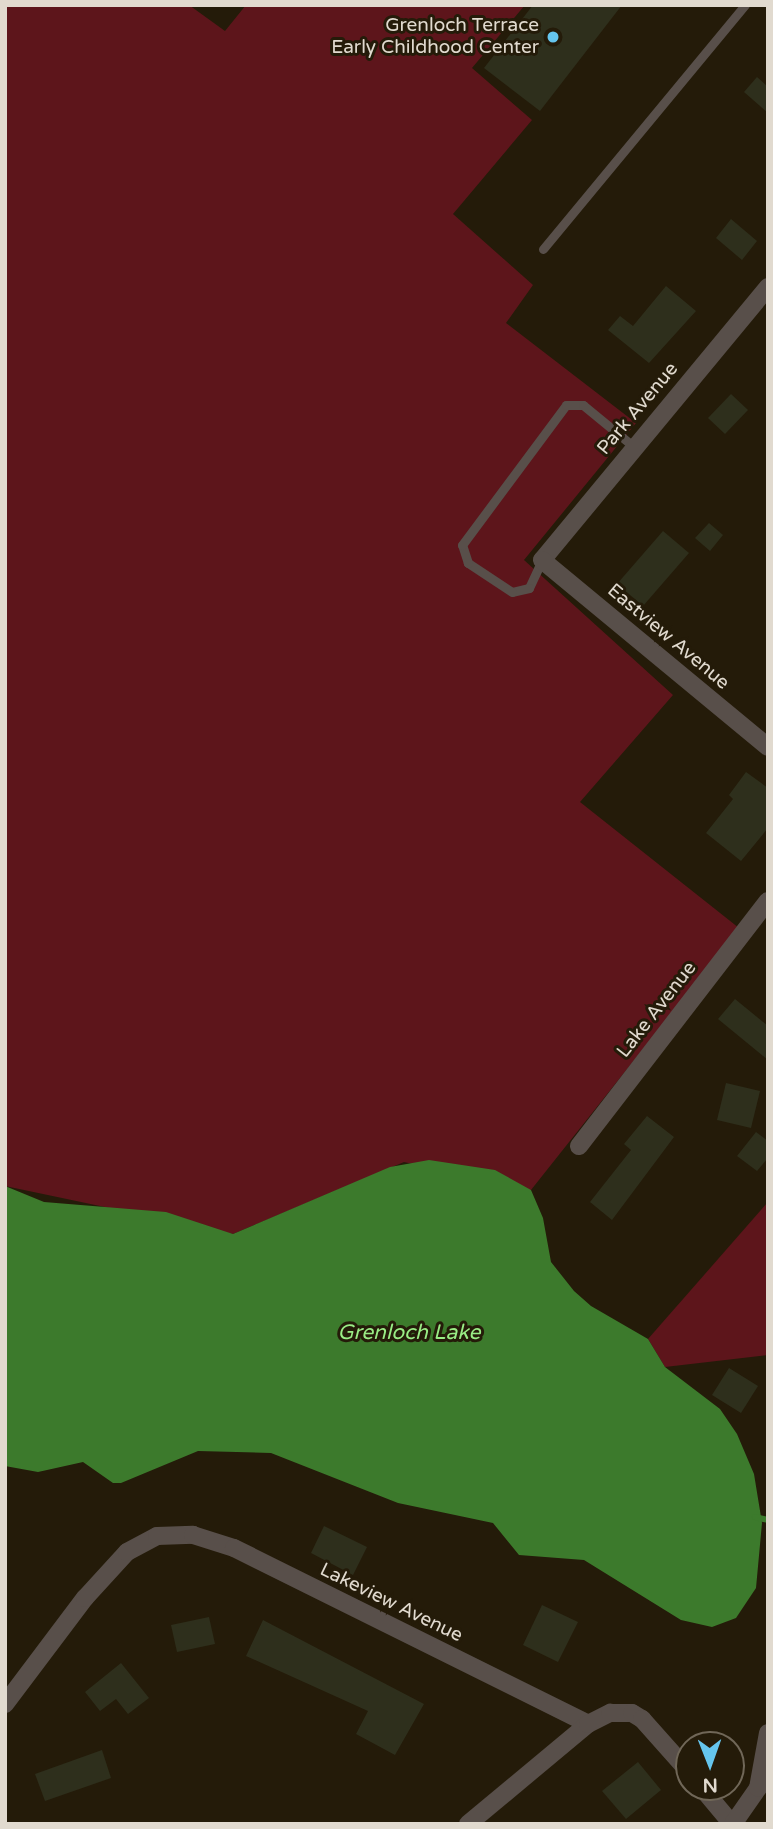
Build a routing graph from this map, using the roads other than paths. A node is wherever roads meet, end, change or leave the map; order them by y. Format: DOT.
graph roads {
  1 [pos="745,5"];
  2 [pos="543,249"];
  3 [pos="768,287"];
  4 [pos="633,446"];
  5 [pos="542,560"];
  6 [pos="768,747"];
  7 [pos="768,901"];
  8 [pos="579,1146"];
  9 [pos="5,1704"];
  10 [pos="588,1724"];
  11 [pos="768,1733"];
  12 [pos="675,1755"];
  13 [pos="713,1801"];
  14 [pos="468,1824"];
  15 [pos="733,1824"];
  1 -- 2 [label="lane"];
  3 -- 4 [label="street, Park Avenue"];
  4 -- 5 [label="street, Park Avenue"];
  4 -- 5 [label="lane"];
  5 -- 6 [label="street, Eastview Avenue"];
  7 -- 8 [label="street, Lake Avenue"];
  9 -- 10 [label="street, Lakeview Avenue"];
  10 -- 12 [label="street"];
  10 -- 14 [label="street"];
  11 -- 15 [label="street"];
  13 -- 15 [label="street"];
}
